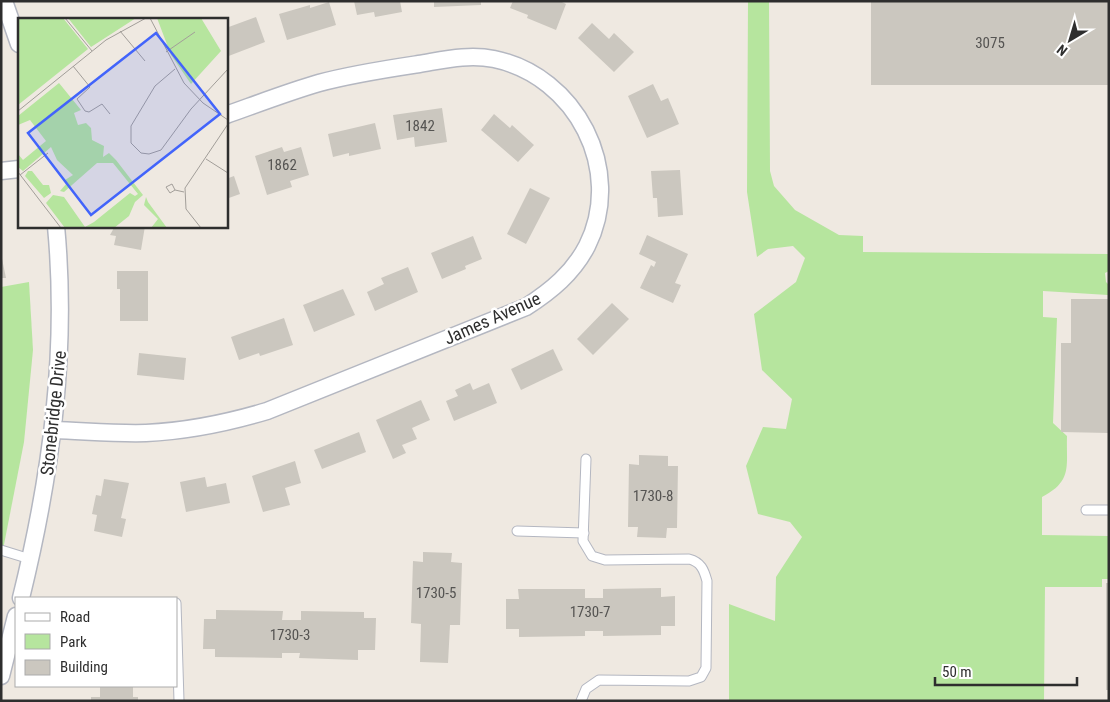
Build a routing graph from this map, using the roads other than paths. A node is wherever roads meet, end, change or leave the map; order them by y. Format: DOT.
graph roads {
  1 [pos="4,1"];
  2 [pos="18,41"];
  3 [pos="228,114"];
  4 [pos="18,169"];
  5 [pos="1,172"];
  6 [pos="56,228"];
  7 [pos="54,430"];
  8 [pos="586,459"];
  9 [pos="1086,510"];
  10 [pos="1109,510"];
  11 [pos="518,531"];
  12 [pos="584,533"];
  13 [pos="1,550"];
  14 [pos="30,559"];
  15 [pos="21,597"];
  16 [pos="15,620"];
  17 [pos="178,668"];
  18 [pos="1,676"];
  19 [pos="179,701"];
  20 [pos="581,701"];
  1 -- 2 [label="street"];
  3 -- 7 [label="street, James Avenue"];
  4 -- 5 [label="street"];
  6 -- 7 [label="street, Stonebridge Drive"];
  7 -- 14 [label="street, Stonebridge Drive"];
  8 -- 12 [label="lane"];
  9 -- 10 [label="lane"];
  11 -- 12 [label="lane"];
  12 -- 20 [label="lane"];
  13 -- 14 [label="lane"];
  14 -- 15 [label="street, Stonebridge Drive"];
  16 -- 18 [label="street"];
  17 -- 19 [label="lane"];
}
